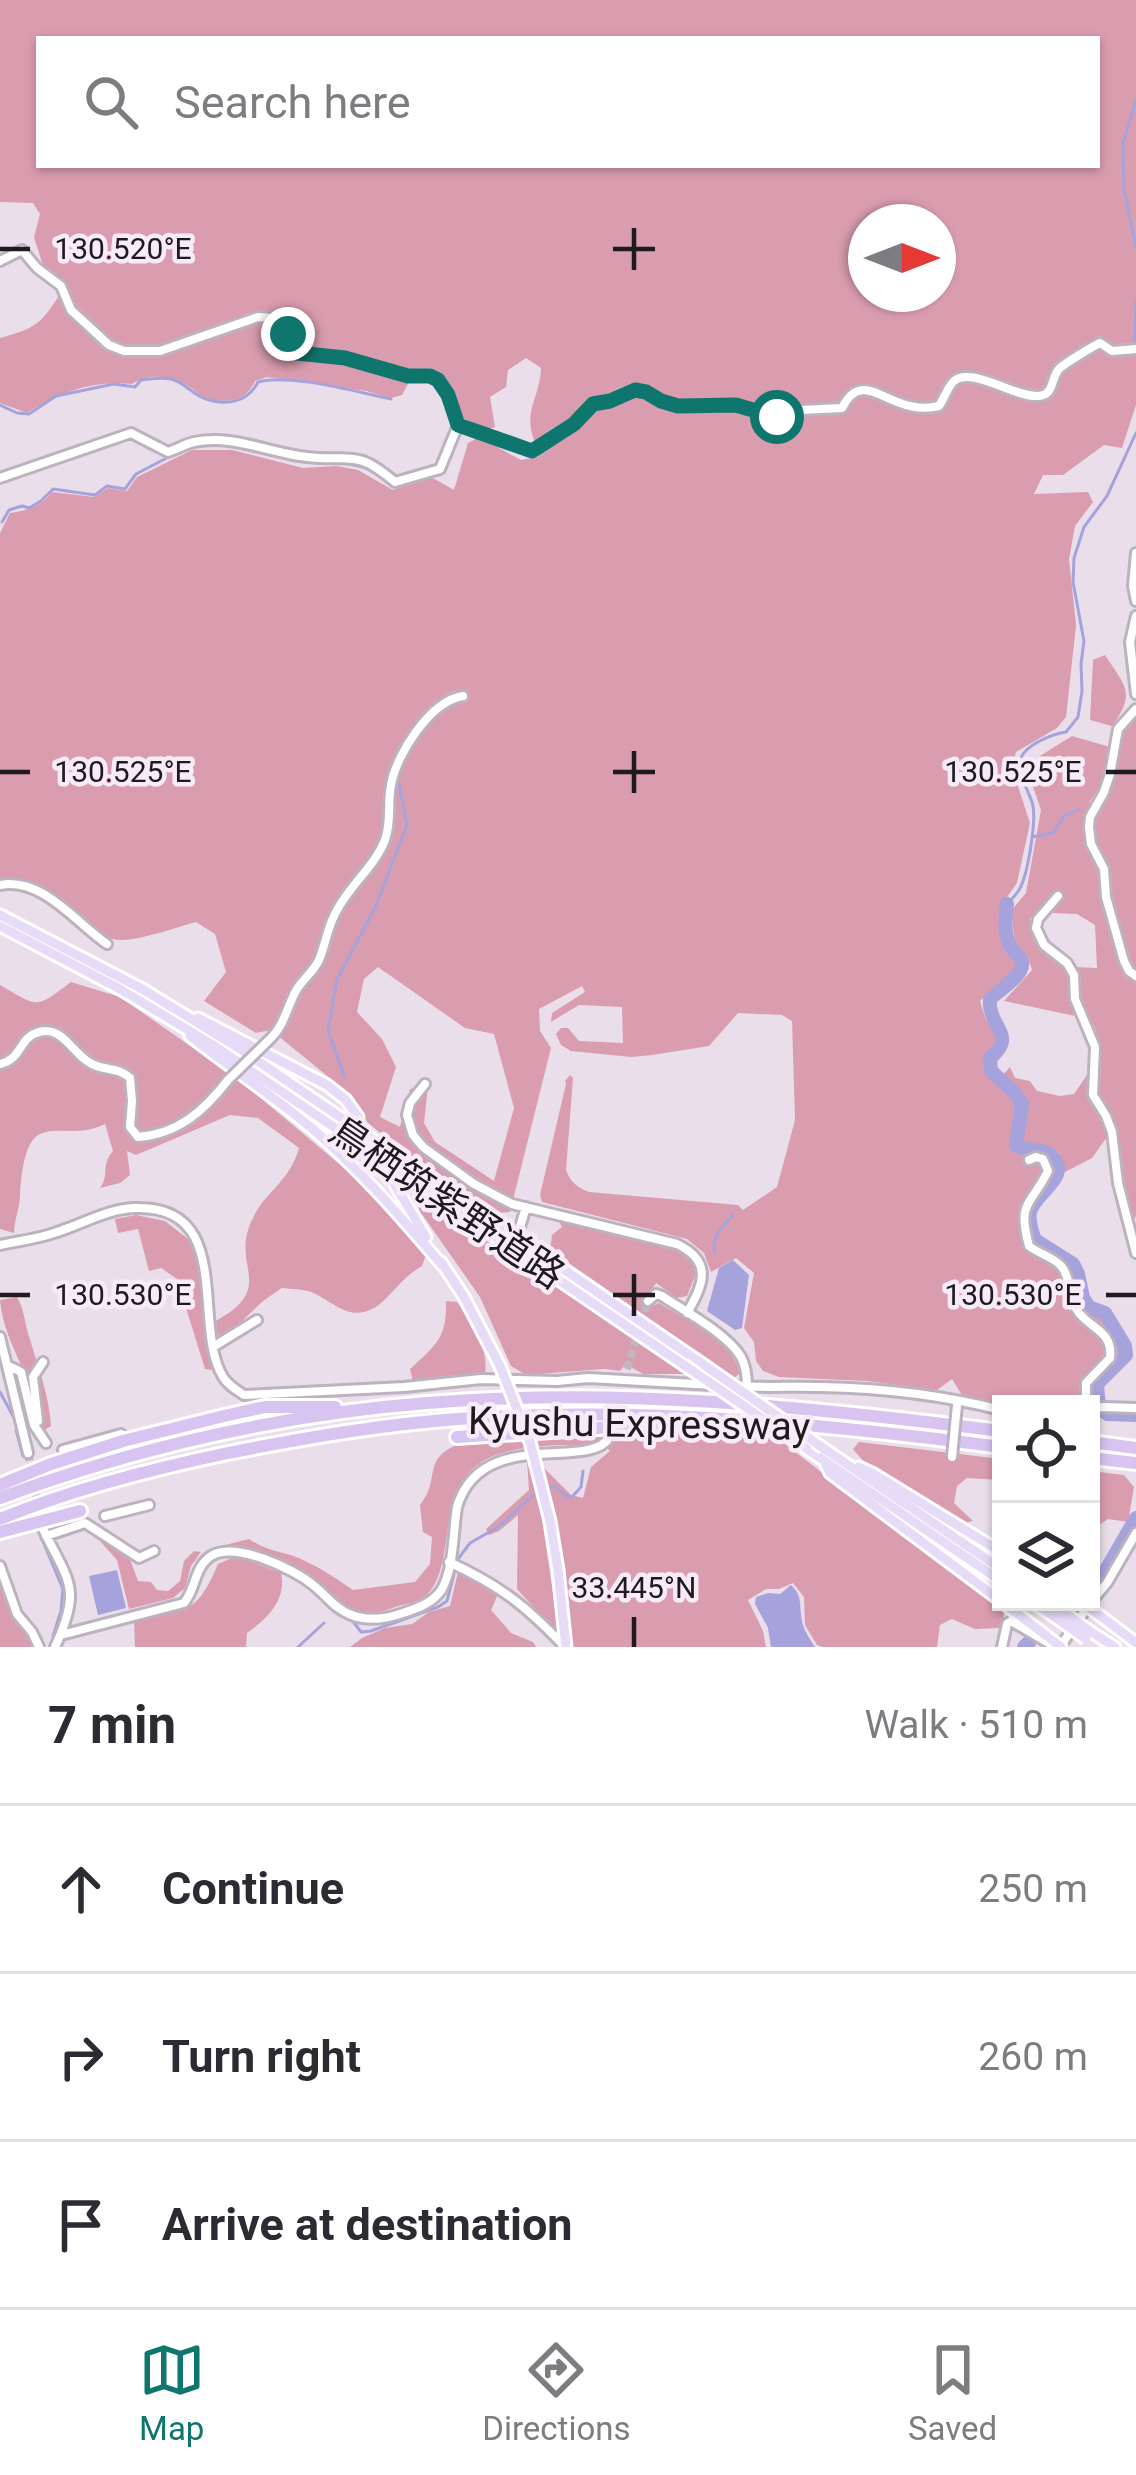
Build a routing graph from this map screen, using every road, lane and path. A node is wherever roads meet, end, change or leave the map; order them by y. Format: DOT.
graph roads {
  1 [pos="0,261"];
  2 [pos="1133,348"];
  3 [pos="458,425"];
  4 [pos="0,478"];
  5 [pos="1136,553"];
  6 [pos="1136,601"];
  7 [pos="1136,616"];
  8 [pos="1136,694"];
  9 [pos="463,696"];
  10 [pos="1136,709"];
  11 [pos="0,885"];
  12 [pos="1058,896"];
  13 [pos="0,915"];
  14 [pos="0,926"];
  15 [pos="107,944"];
  16 [pos="1136,976"];
  17 [pos="162,1007"];
  18 [pos="0,1064"];
  19 [pos="425,1084"];
  20 [pos="358,1117"];
  21 [pos="1029,1160"];
  22 [pos="389,1175"];
  23 [pos="526,1207"];
  24 [pos="517,1238"];
  25 [pos="0,1245"];
  26 [pos="1136,1253"];
  27 [pos="442,1265"];
  28 [pos="648,1301"];
  29 [pos="687,1313"];
  30 [pos="256,1320"];
  31 [pos="0,1337"];
  32 [pos="213,1347"];
  33 [pos="44,1362"];
  34 [pos="9,1367"];
  35 [pos="747,1387"];
  36 [pos="1090,1395"];
  37 [pos="957,1402"];
  38 [pos="380,1407"];
  39 [pos="1100,1407"];
  40 [pos="992,1408"];
  41 [pos="1136,1408"];
  42 [pos="745,1420"];
  43 [pos="992,1430"];
  44 [pos="121,1434"];
  45 [pos="457,1437"];
  46 [pos="609,1438"];
  47 [pos="1100,1443"];
  48 [pos="992,1446"];
  49 [pos="1136,1448"];
  50 [pos="63,1450"];
  51 [pos="28,1453"];
  52 [pos="952,1457"];
  53 [pos="1100,1459"];
  54 [pos="824,1461"];
  55 [pos="842,1461"];
  56 [pos="1136,1463"];
  57 [pos="0,1485"];
  58 [pos="0,1498"];
  59 [pos="149,1505"];
  60 [pos="80,1510"];
  61 [pos="0,1519"];
  62 [pos="100,1523"];
  63 [pos="0,1532"];
  64 [pos="1136,1533"];
  65 [pos="992,1546"];
  66 [pos="154,1551"];
  67 [pos="449,1562"];
  68 [pos="992,1563"];
  69 [pos="0,1566"];
  70 [pos="992,1575"];
  71 [pos="1100,1590"];
  72 [pos="992,1594"];
  73 [pos="1014,1611"];
  74 [pos="1056,1611"];
  75 [pos="1083,1611"];
  76 [pos="1098,1611"];
  77 [pos="61,1635"];
  78 [pos="1089,1635"];
  79 [pos="1136,1643"];
  80 [pos="39,1647"];
  81 [pos="56,1647"];
  82 [pos="566,1647"];
  83 [pos="1002,1647"];
  84 [pos="1060,1647"];
  85 [pos="1097,1647"];
  86 [pos="1115,1647"];
  1 -- 3 [label="street"];
  2 -- 3 [label="street"];
  3 -- 4 [label="street"];
  5 -- 6 [label="street"];
  7 -- 8 [label="street"];
  9 -- 18 [label="street, bridge"];
  10 -- 16 [label="street"];
  11 -- 15 [label="street"];
  12 -- 26 [label="street"];
  13 -- 17 [label="main road, 鳥栖筑紫野道路"];
  14 -- 17 [label="main road, 鳥栖筑紫野道路"];
  17 -- 20 [label="main road"];
  17 -- 24 [label="main road, 鳥栖筑紫野道路"];
  17 -- 27 [label="main road"];
  17 -- 54 [label="main road, 鳥栖筑紫野道路, bridge"];
  19 -- 23 [label="street"];
  21 -- 36 [label="street"];
  22 -- 27 [label="main road"];
  23 -- 24 [label="street"];
  23 -- 29 [label="street"];
  24 -- 55 [label="main road, 鳥栖筑紫野道路, bridge"];
  25 -- 32 [label="street"];
  27 -- 82 [label="main road, bridge"];
  28 -- 29 [label="street"];
  29 -- 35 [label="street"];
  30 -- 32 [label="street"];
  31 -- 34 [label="street"];
  32 -- 35 [label="street"];
  33 -- 34 [label="street"];
  34 -- 51 [label="street"];
  35 -- 37 [label="street"];
  37 -- 40 [label="street"];
  37 -- 52 [label="street, bridge"];
  38 -- 43 [label="highway, Kyushu Expressway"];
  38 -- 57 [label="highway"];
  38 -- 58 [label="highway, Kyushu Expressway"];
  39 -- 41 [label="street"];
  42 -- 45 [label="highway"];
  42 -- 48 [label="highway, Kyushu Expressway"];
  42 -- 61 [label="highway, Kyushu Expressway"];
  44 -- 50 [label="street"];
  46 -- 67 [label="street"];
  47 -- 49 [label="highway"];
  53 -- 56 [label="highway"];
  54 -- 70 [label="main road, 鳥栖筑紫野道路"];
  54 -- 72 [label="main road"];
  55 -- 65 [label="main road"];
  55 -- 68 [label="main road, 鳥栖筑紫野道路"];
  59 -- 62 [label="street"];
  60 -- 63 [label="highway"];
  62 -- 66 [label="street"];
  62 -- 77 [label="street"];
  64 -- 71 [label="street"];
  67 -- 77 [label="street"];
  67 -- 82 [label="street"];
  69 -- 80 [label="street"];
  73 -- 84 [label="main road"];
  74 -- 78 [label="main road, bridge"];
  75 -- 84 [label="street"];
  76 -- 79 [label="main road"];
  77 -- 81 [label="street"];
  78 -- 85 [label="main road"];
  78 -- 86 [label="main road"];
  83 -- 84 [label="street"];
}
